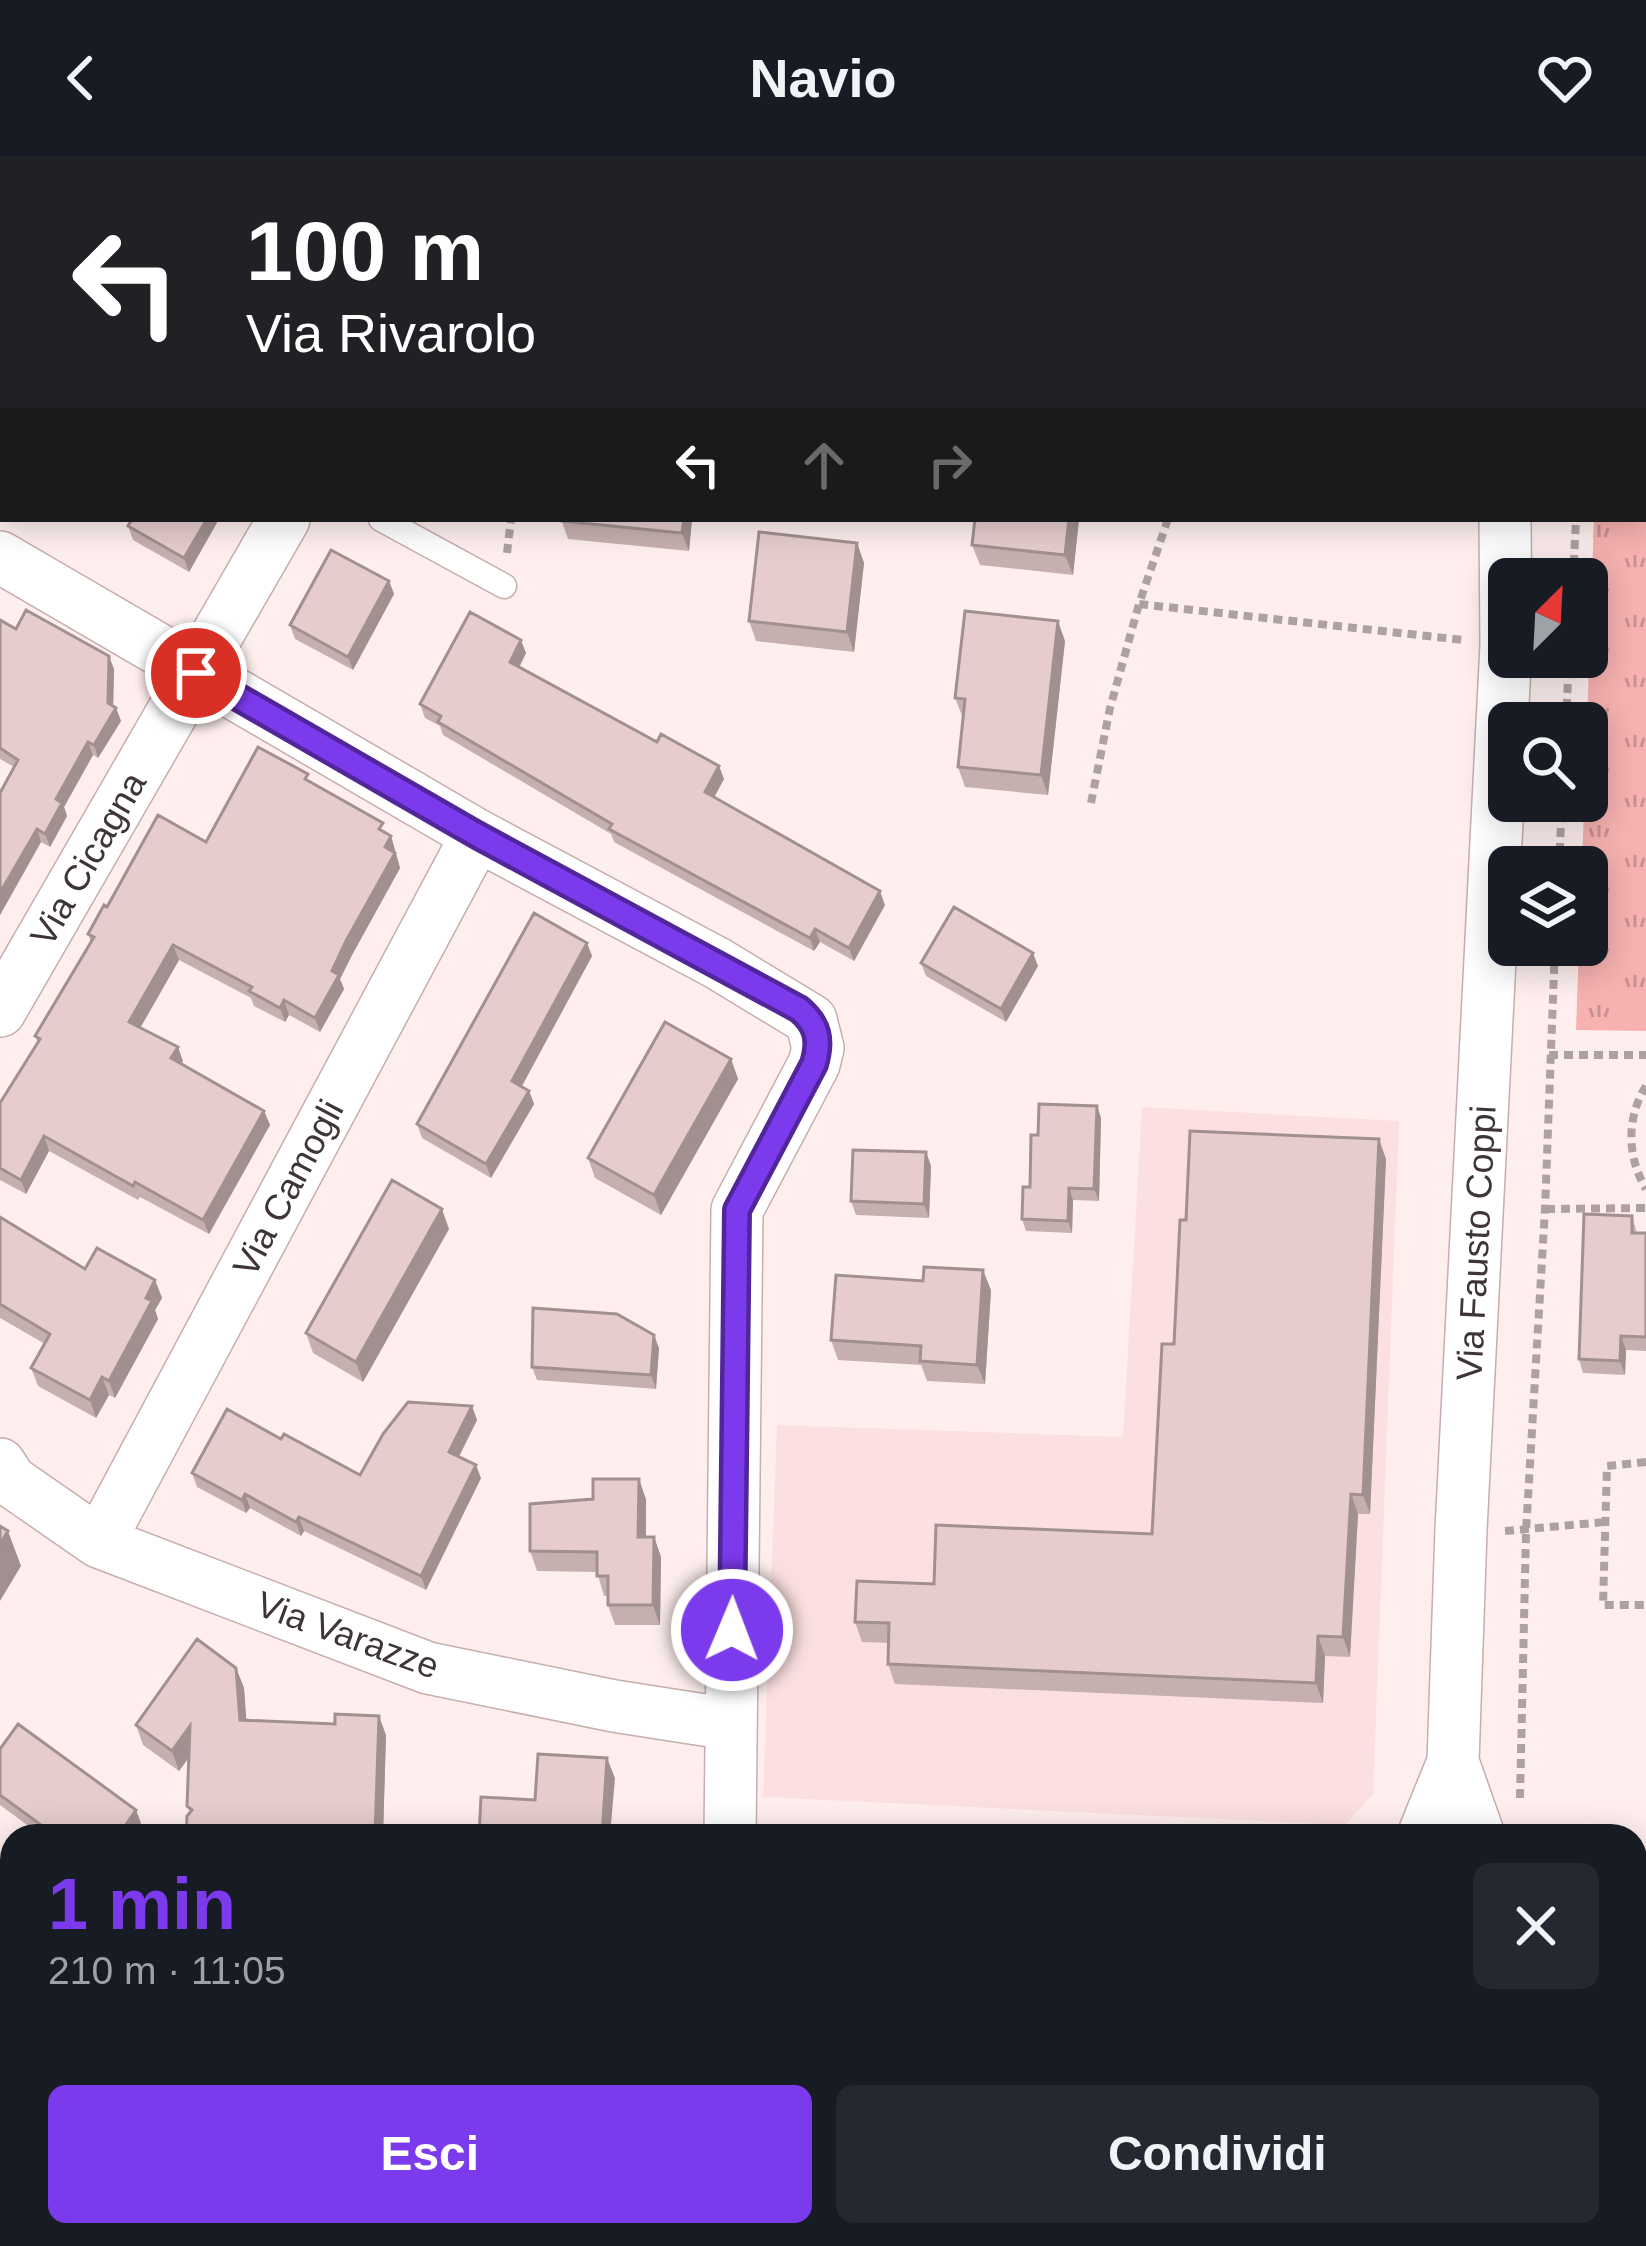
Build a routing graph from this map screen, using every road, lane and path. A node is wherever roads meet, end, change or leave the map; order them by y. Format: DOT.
graph roads {
  1 [pos="282,522"];
  2 [pos="387,522"];
  3 [pos="1167,522"];
  4 [pos="1505,522"];
  5 [pos="1576,522"];
  6 [pos="0,557"];
  7 [pos="1505,558"];
  8 [pos="1574,558"];
  9 [pos="504,586"];
  10 [pos="1139,604"];
  11 [pos="1488,643"];
  12 [pos="196,673"];
  13 [pos="1504,678"];
  14 [pos="1091,803"];
  15 [pos="477,835"];
  16 [pos="1554,966"];
  17 [pos="0,1011"];
  18 [pos="1550,1054"];
  19 [pos="1646,1055"];
  20 [pos="1646,1086"];
  21 [pos="1646,1189"];
  22 [pos="1646,1208"];
  23 [pos="1545,1209"];
  24 [pos="1646,1462"];
  25 [pos="0,1464"];
  26 [pos="1605,1522"];
  27 [pos="1526,1532"];
  28 [pos="99,1542"];
  29 [pos="1646,1605"];
  30 [pos="730,1724"];
  31 [pos="1453,1762"];
  32 [pos="1520,1798"];
  33 [pos="730,1824"];
  34 [pos="1428,1824"];
  35 [pos="1475,1824"];
  1 -- 12 [label="street, Via Cicagna"];
  2 -- 9 [label="lane"];
  3 -- 10 [label="path"];
  4 -- 7 [label="street, Via Fausto Coppi"];
  5 -- 8 [label="path"];
  6 -- 12 [label="street"];
  10 -- 11 [label="path"];
  10 -- 14 [label="path"];
  12 -- 15 [label="street"];
  12 -- 17 [label="street, Via Cicagna"];
  13 -- 31 [label="street, Via Fausto Coppi"];
  15 -- 28 [label="street, Via Camogli"];
  15 -- 30 [label="street"];
  16 -- 18 [label="path"];
  18 -- 19 [label="path"];
  18 -- 23 [label="path"];
  20 -- 21 [label="path"];
  22 -- 23 [label="path"];
  23 -- 27 [label="path"];
  24 -- 26 [label="path"];
  25 -- 28 [label="street, Via Varazze"];
  26 -- 27 [label="path"];
  26 -- 29 [label="path"];
  27 -- 32 [label="path"];
  28 -- 30 [label="street, Via Varazze"];
  30 -- 33 [label="street"];
  31 -- 34 [label="street, Via Fausto Coppi"];
  31 -- 35 [label="street"];
}
